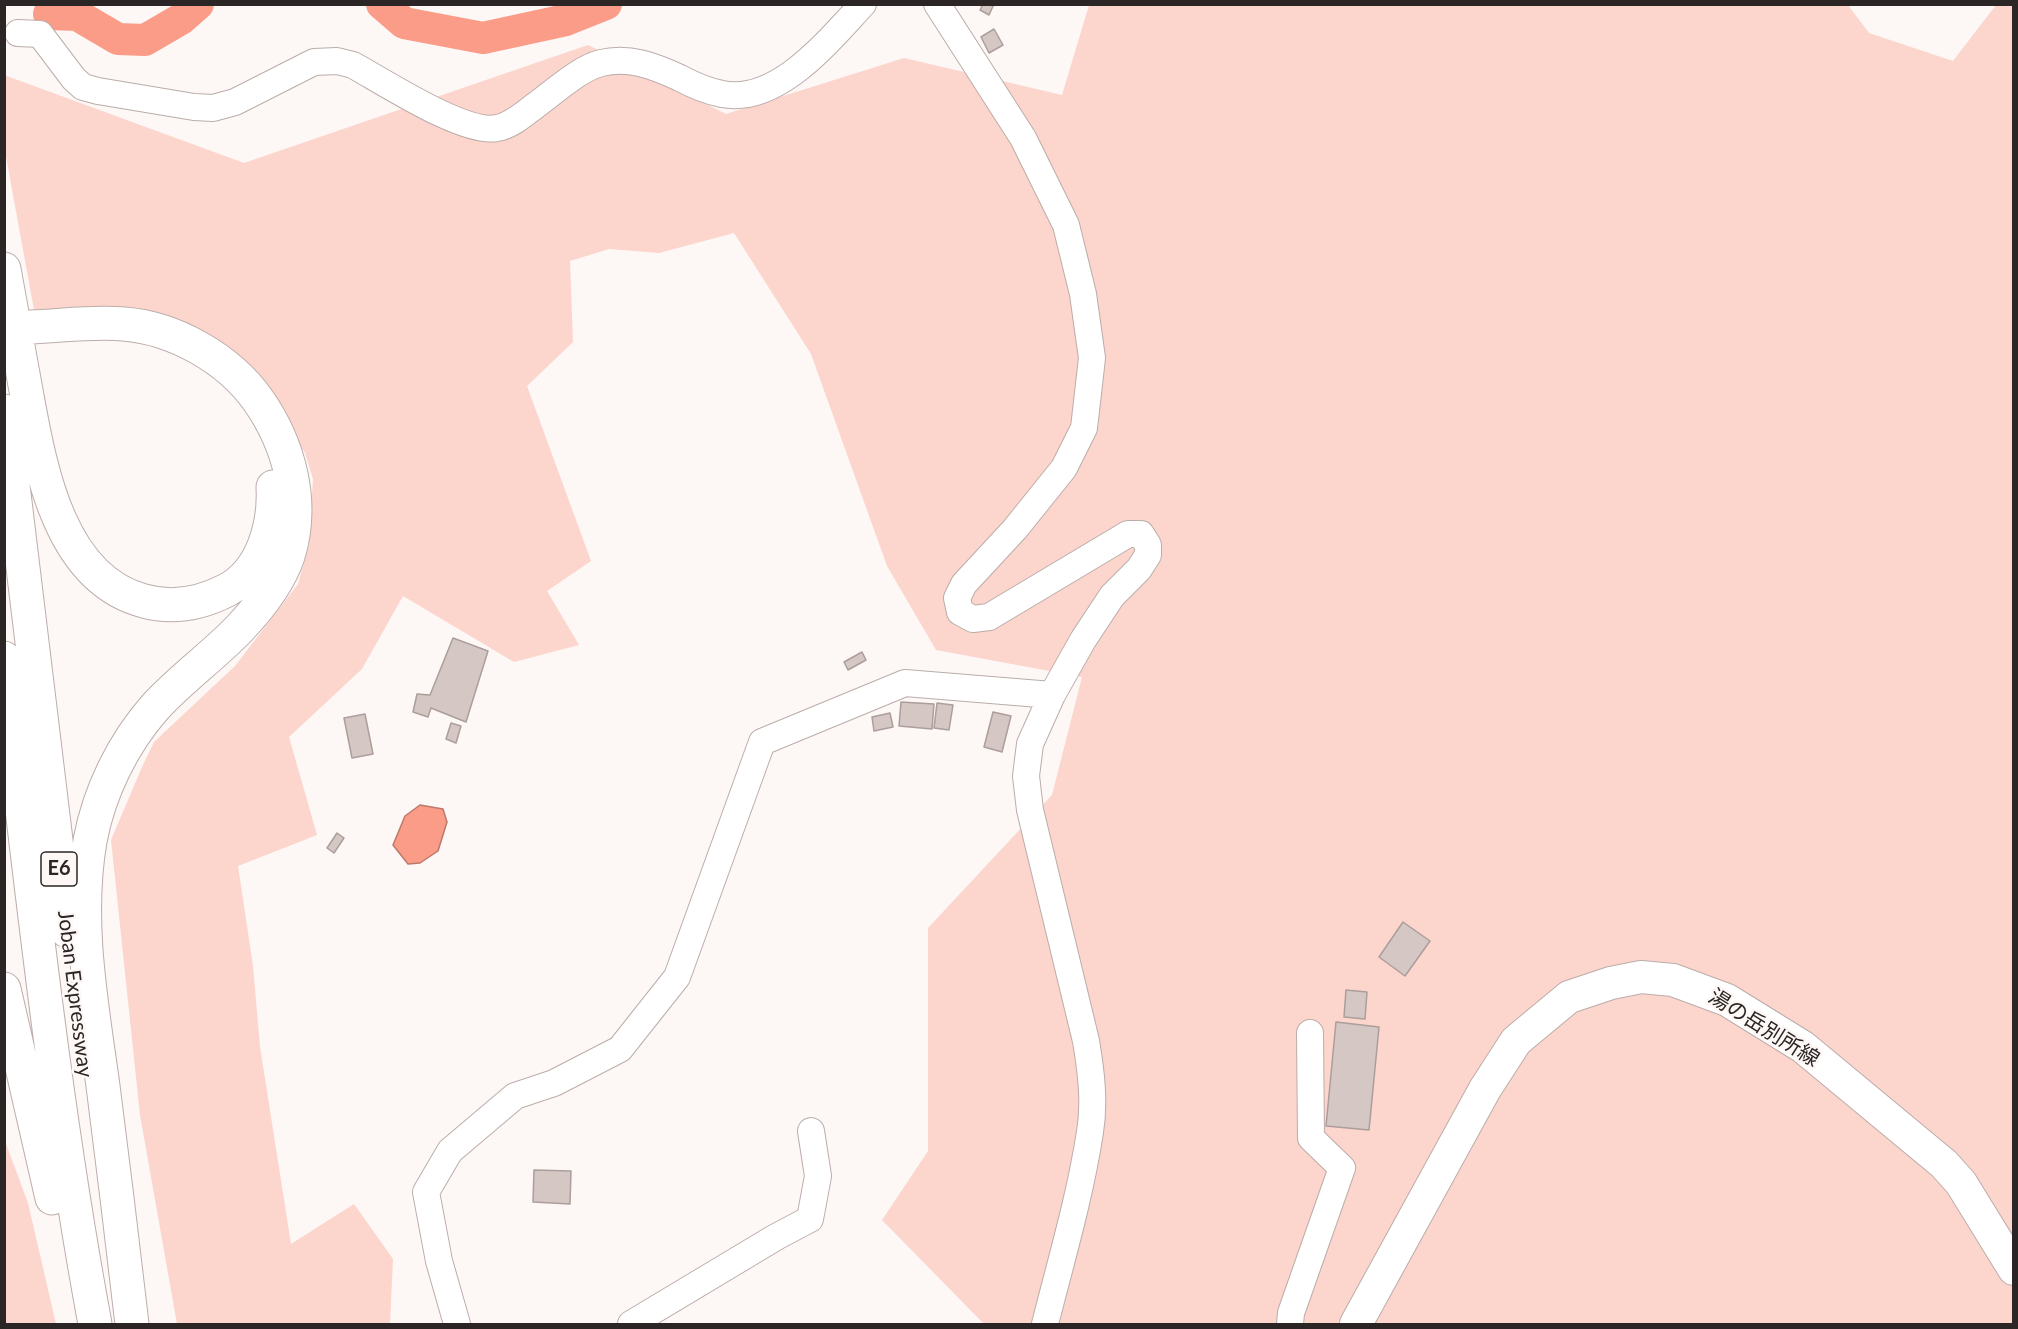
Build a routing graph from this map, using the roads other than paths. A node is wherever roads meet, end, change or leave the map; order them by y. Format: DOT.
graph roads {
  1 [pos="863,4"];
  2 [pos="937,4"];
  3 [pos="18,33"];
  4 [pos="4,269"];
  5 [pos="4,411"];
  6 [pos="4,658"];
  7 [pos="1052,694"];
  8 [pos="4,989"];
  9 [pos="1311,1033"];
  10 [pos="811,1131"];
  11 [pos="2013,1269"];
  12 [pos="84,1324"];
  13 [pos="95,1324"];
  14 [pos="124,1324"];
  15 [pos="132,1324"];
  16 [pos="457,1324"];
  17 [pos="631,1324"];
  18 [pos="1045,1324"];
  19 [pos="1290,1324"];
  20 [pos="1356,1324"];
  1 -- 3 [label="street"];
  2 -- 7 [label="street"];
  4 -- 15 [label="highway"];
  5 -- 14 [label="highway, Joban Expressway / E6"];
  6 -- 13 [label="highway, Joban Expressway / E6"];
  7 -- 16 [label="street"];
  7 -- 18 [label="street"];
  8 -- 12 [label="highway"];
  9 -- 19 [label="street"];
  10 -- 17 [label="street"];
  11 -- 20 [label="main road, 湯の岳別所線"];
}
